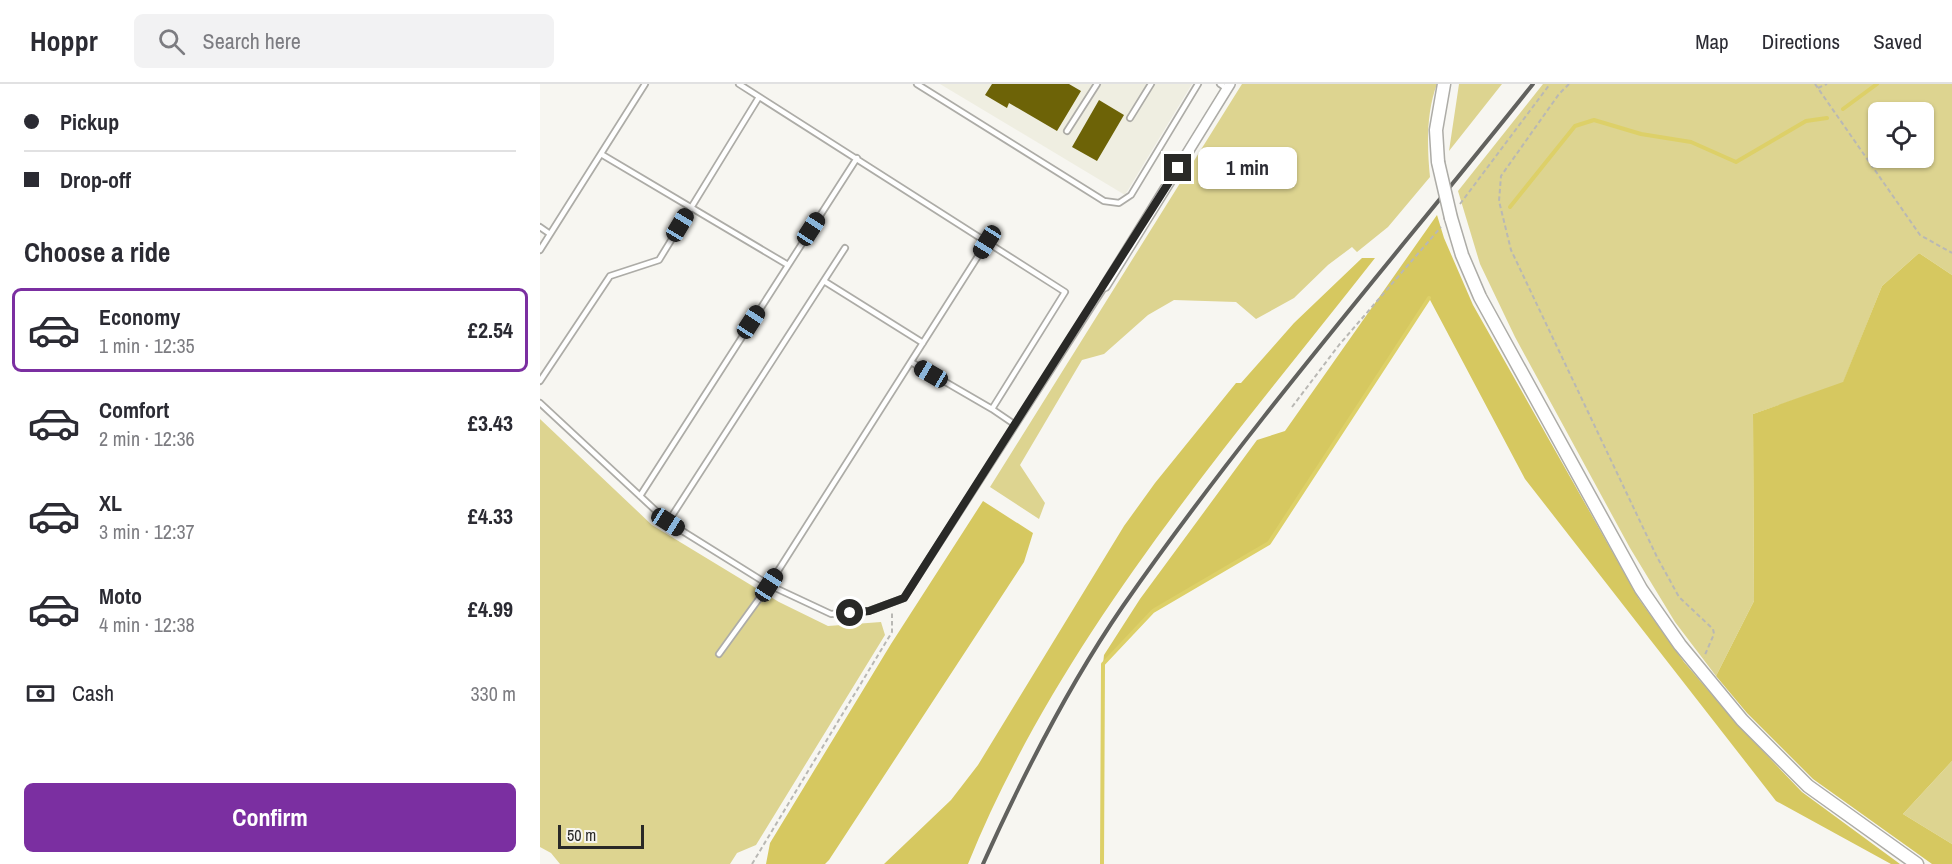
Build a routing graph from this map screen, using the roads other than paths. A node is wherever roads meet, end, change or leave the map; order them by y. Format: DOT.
graph roads {
  1 [pos="645,84"];
  2 [pos="739,84"];
  3 [pos="917,84"];
  4 [pos="1097,84"];
  5 [pos="1151,84"];
  6 [pos="1198,84"];
  7 [pos="1444,84"];
  8 [pos="1226,86"];
  9 [pos="759,97"];
  10 [pos="1130,118"];
  11 [pos="1067,131"];
  12 [pos="601,154"];
  13 [pos="857,158"];
  14 [pos="691,207"];
  15 [pos="540,227"];
  16 [pos="550,234"];
  17 [pos="987,242"];
  18 [pos="845,248"];
  19 [pos="540,250"];
  20 [pos="788,265"];
  21 [pos="824,281"];
  22 [pos="1104,286"];
  23 [pos="922,343"];
  24 [pos="911,362"];
  25 [pos="540,381"];
  26 [pos="540,403"];
  27 [pos="992,409"];
  28 [pos="1014,424"];
  29 [pos="640,496"];
  30 [pos="668,522"];
  31 [pos="769,585"];
  32 [pos="719,654"];
  33 [pos="1917,864"];
  1 -- 12 [label="lane"];
  2 -- 9 [label="lane"];
  3 -- 6 [label="lane"];
  4 -- 11 [label="lane"];
  5 -- 10 [label="lane"];
  7 -- 33 [label="main road, bridge"];
  8 -- 22 [label="street"];
  9 -- 13 [label="lane"];
  9 -- 14 [label="lane"];
  12 -- 14 [label="lane"];
  12 -- 16 [label="lane"];
  13 -- 17 [label="lane"];
  13 -- 20 [label="lane"];
  14 -- 20 [label="lane"];
  14 -- 25 [label="lane"];
  15 -- 16 [label="lane"];
  16 -- 19 [label="lane"];
  17 -- 23 [label="lane"];
  17 -- 27 [label="lane"];
  18 -- 21 [label="lane"];
  20 -- 29 [label="lane"];
  21 -- 23 [label="lane"];
  21 -- 30 [label="lane"];
  22 -- 28 [label="lane"];
  23 -- 24 [label="lane"];
  24 -- 27 [label="lane"];
  24 -- 31 [label="lane"];
  26 -- 29 [label="lane"];
  27 -- 28 [label="lane"];
  28 -- 31 [label="lane"];
  29 -- 30 [label="lane"];
  30 -- 31 [label="lane"];
  31 -- 32 [label="lane"];
}
